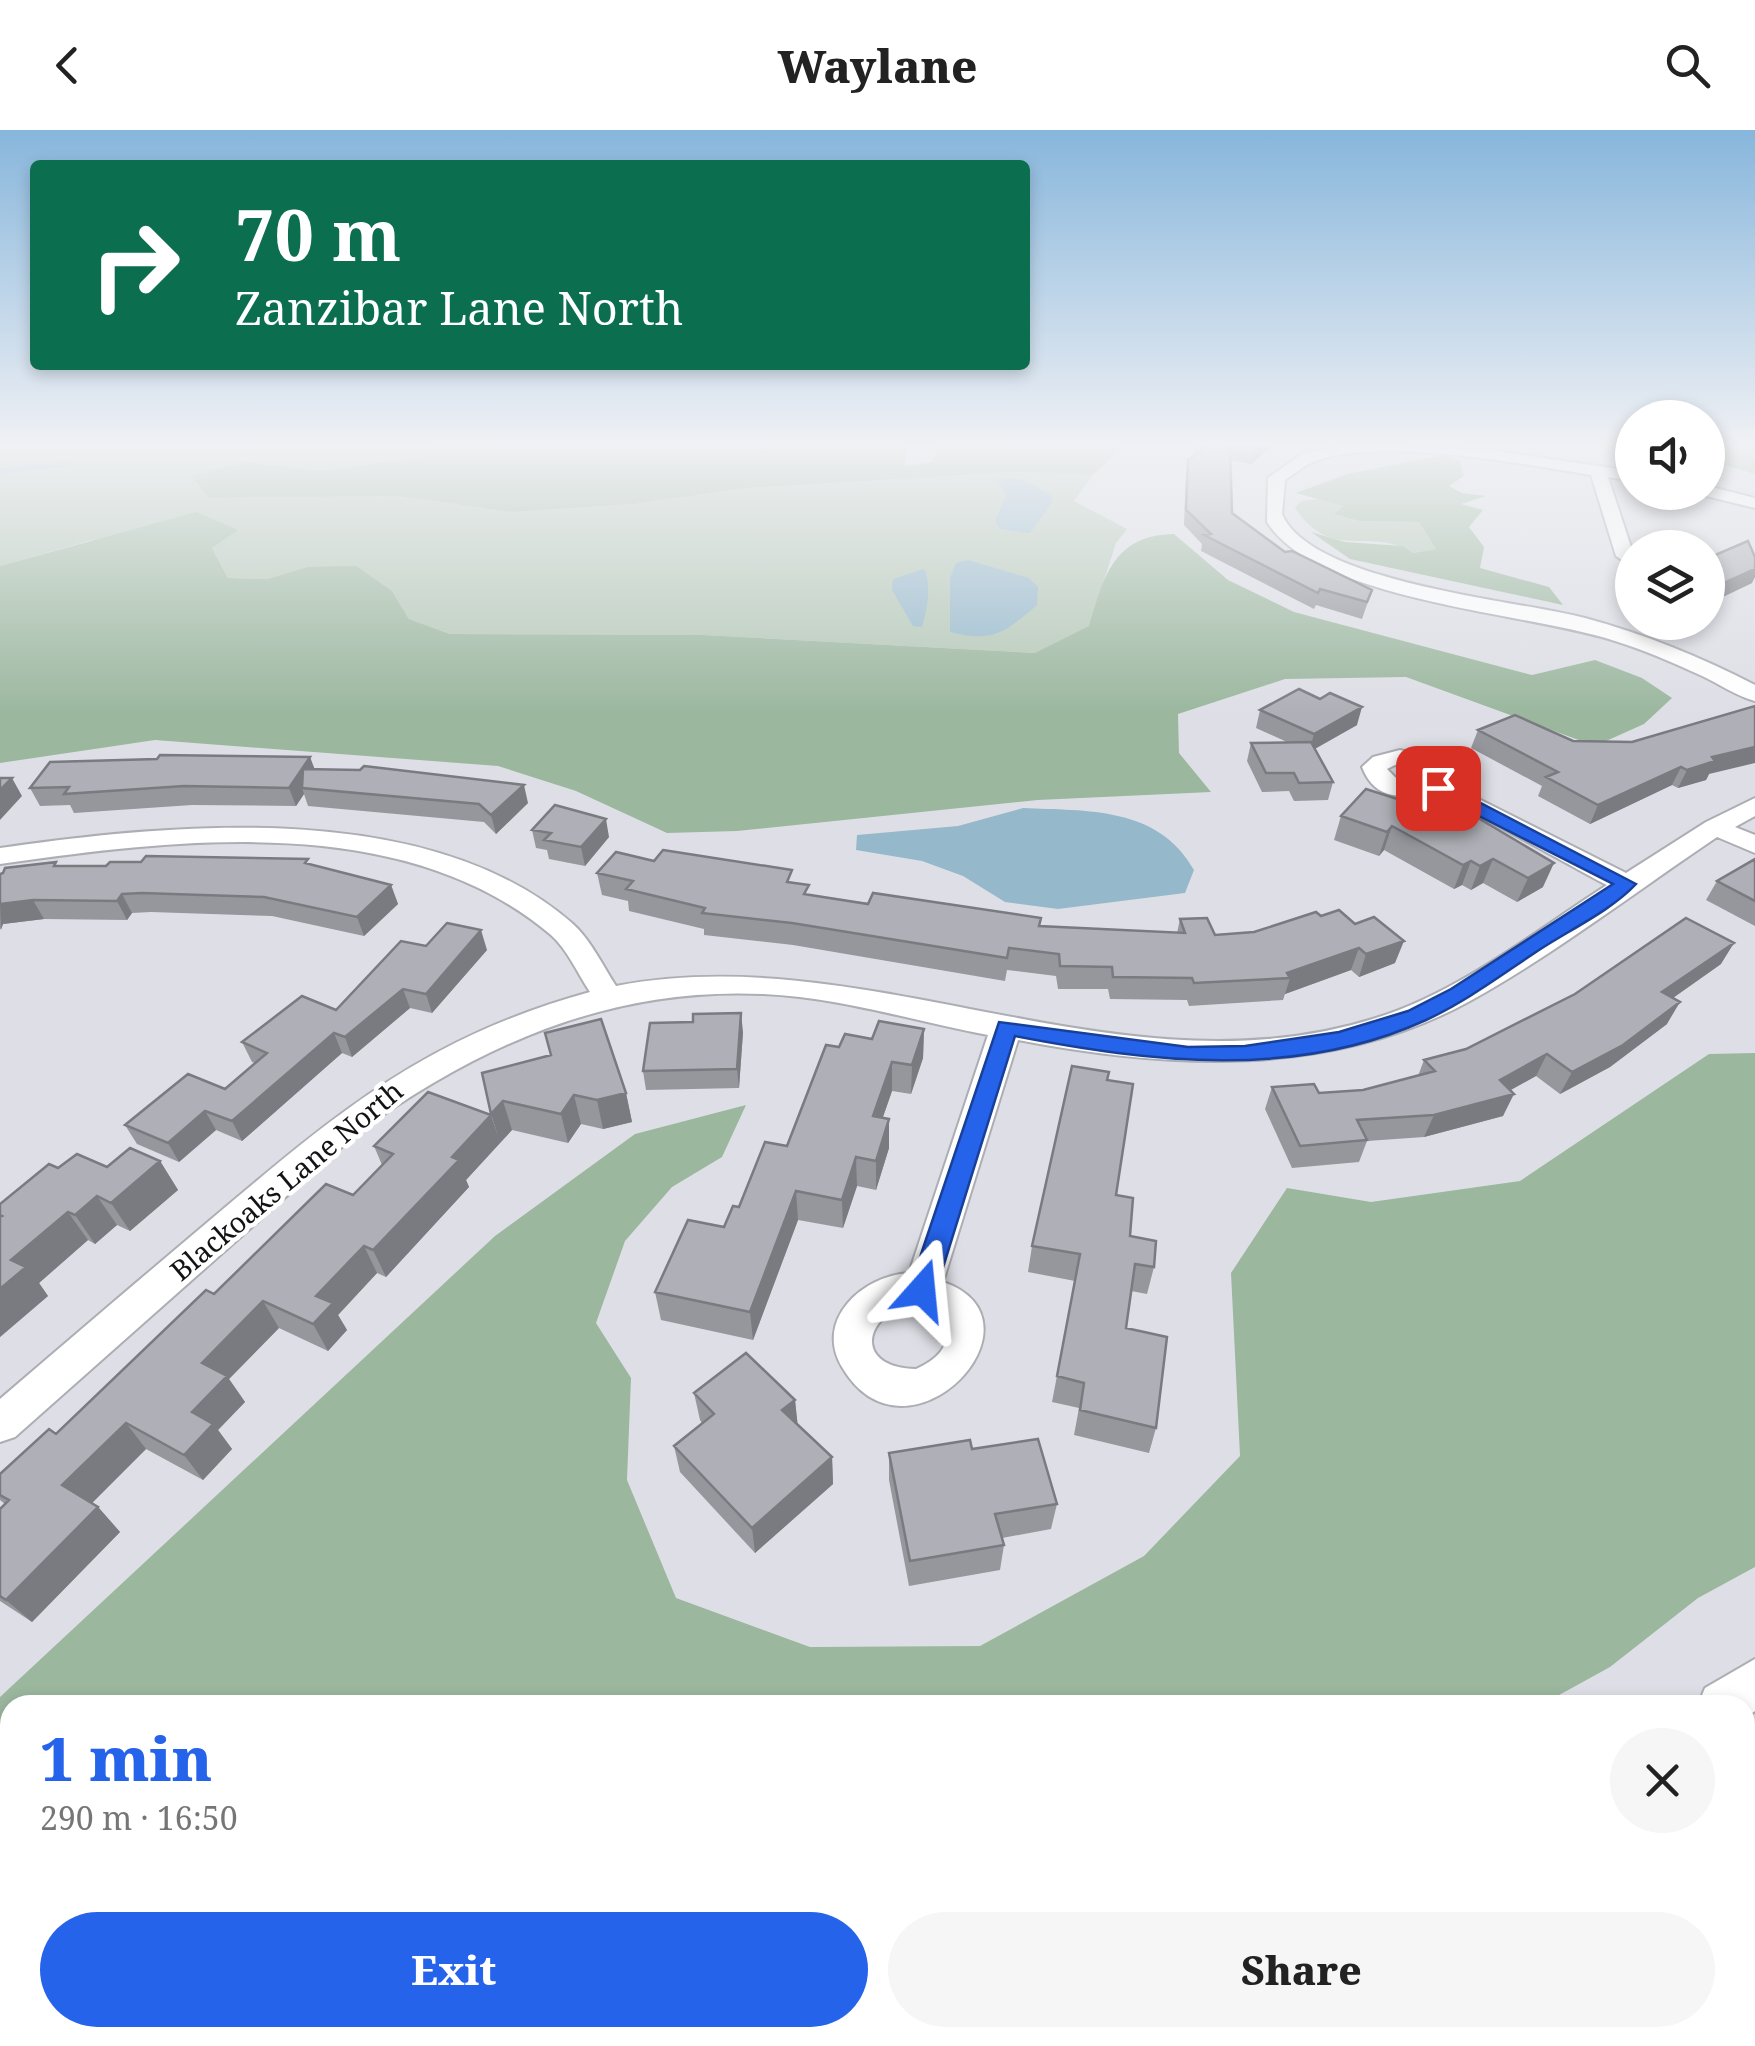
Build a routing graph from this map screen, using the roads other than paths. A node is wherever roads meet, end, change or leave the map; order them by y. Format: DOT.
graph roads {
  1 [pos="1287,535"];
  2 [pos="1755,694"];
  3 [pos="1438,788"];
  4 [pos="1755,806"];
  5 [pos="1715,827"];
  6 [pos="1755,845"];
  7 [pos="0,856"];
  8 [pos="1626,884"];
  9 [pos="607,995"];
  10 [pos="1006,1028"];
  11 [pos="922,1290"];
  12 [pos="0,1424"];
  1 -- 2 [label="street"];
  3 -- 8 [label="street"];
  4 -- 5 [label="street, Blackoaks Lane North"];
  5 -- 6 [label="street"];
  5 -- 8 [label="street, Blackoaks Lane North"];
  7 -- 9 [label="street"];
  8 -- 10 [label="street, Blackoaks Lane North"];
  9 -- 10 [label="street, Blackoaks Lane North"];
  9 -- 12 [label="street, Blackoaks Lane North"];
  10 -- 11 [label="street"];
}
